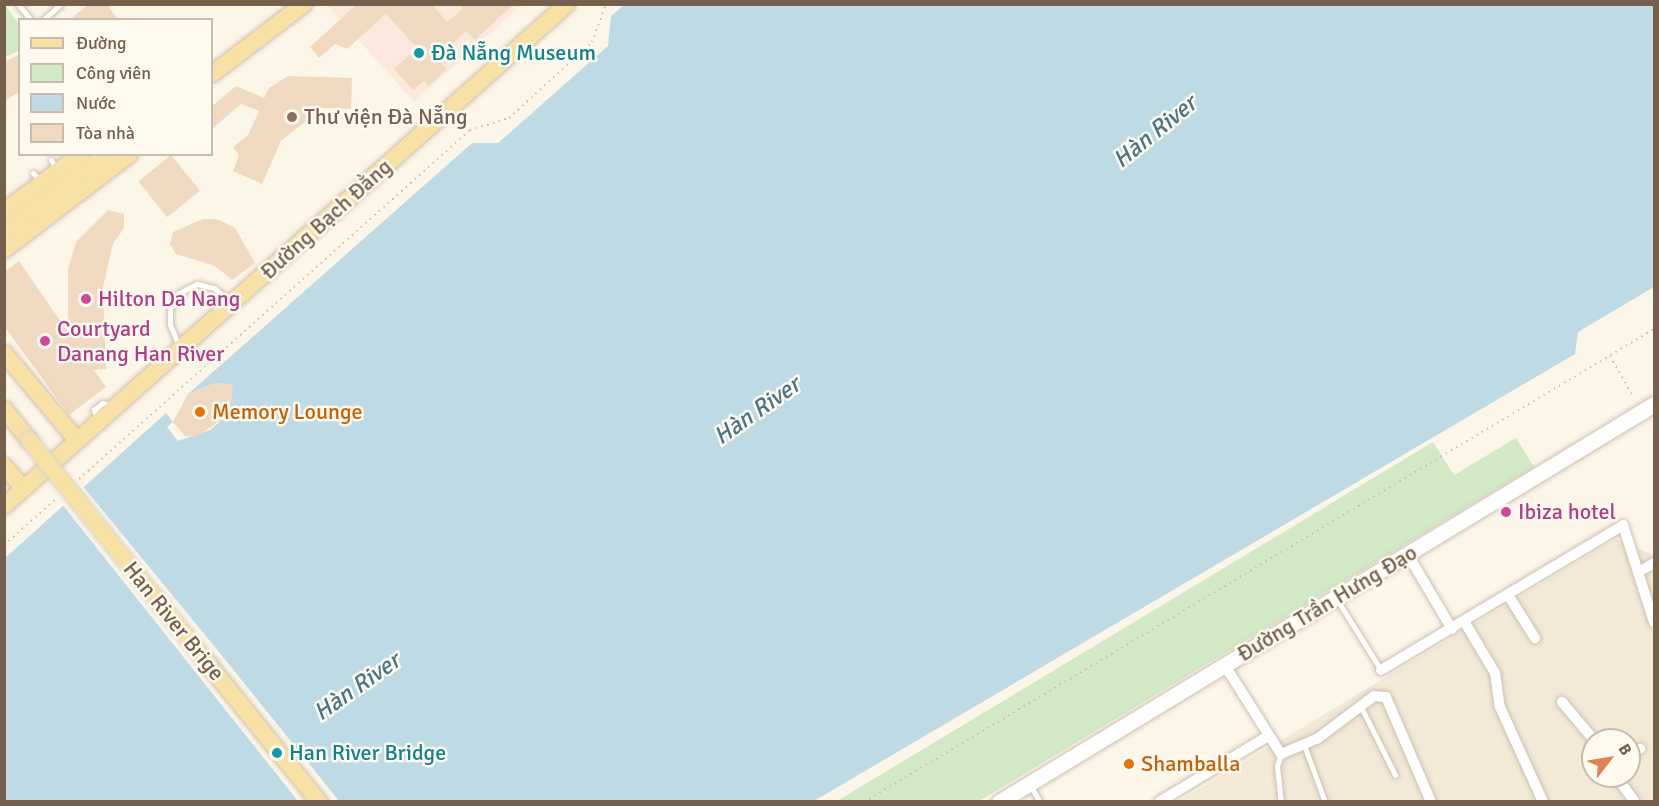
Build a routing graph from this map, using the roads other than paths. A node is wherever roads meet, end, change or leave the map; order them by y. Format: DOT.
graph roads {
  1 [pos="18,4"];
  2 [pos="61,4"];
  3 [pos="304,4"];
  4 [pos="567,4"];
  5 [pos="28,18"];
  6 [pos="45,18"];
  7 [pos="213,73"];
  8 [pos="77,156"];
  9 [pos="103,156"];
  10 [pos="127,156"];
  11 [pos="4,211"];
  12 [pos="4,231"];
  13 [pos="4,250"];
  14 [pos="233,303"];
  15 [pos="180,348"];
  16 [pos="4,353"];
  17 [pos="1654,404"];
  18 [pos="4,409"];
  19 [pos="76,440"];
  20 [pos="4,466"];
  21 [pos="23,488"];
  22 [pos="4,506"];
  23 [pos="1408,555"];
  24 [pos="1654,563"];
  25 [pos="1638,572"];
  26 [pos="1508,595"];
  27 [pos="1335,598"];
  28 [pos="1464,621"];
  29 [pos="1654,622"];
  30 [pos="1452,629"];
  31 [pos="1534,638"];
  32 [pos="1224,664"];
  33 [pos="1381,670"];
  34 [pos="1562,702"];
  35 [pos="1360,705"];
  36 [pos="1584,728"];
  37 [pos="1268,736"];
  38 [pos="1304,746"];
  39 [pos="1281,754"];
  40 [pos="1395,775"];
  41 [pos="1029,783"];
  42 [pos="1625,788"];
  43 [pos="319,801"];
  44 [pos="999,801"];
  45 [pos="1040,801"];
  46 [pos="1159,801"];
  47 [pos="1281,801"];
  48 [pos="1325,801"];
  49 [pos="1431,801"];
  50 [pos="1543,801"];
  51 [pos="1635,801"];
  1 -- 5 [label="lane"];
  2 -- 6 [label="lane"];
  3 -- 7 [label="main road"];
  4 -- 14 [label="main road, Đường Bạch Đằng"];
  8 -- 11 [label="main road"];
  9 -- 12 [label="main road"];
  10 -- 13 [label="main road"];
  14 -- 15 [label="main road, Đường Bạch Đằng"];
  14 -- 15 [label="lane"];
  15 -- 19 [label="main road, Đường Bạch Đằng"];
  16 -- 19 [label="main road"];
  17 -- 23 [label="main road, Đường Trần Hưng Đạo"];
  18 -- 43 [label="main road, Han River Brige, bridge"];
  19 -- 21 [label="main road, Đường Bạch Đằng"];
  20 -- 21 [label="main road"];
  21 -- 22 [label="main road, Đường Bạch Đằng"];
  23 -- 27 [label="main road, Đường Trần Hưng Đạo"];
  23 -- 30 [label="street"];
  24 -- 25 [label="street"];
  25 -- 26 [label="street"];
  25 -- 29 [label="street"];
  26 -- 28 [label="street"];
  26 -- 31 [label="street"];
  27 -- 32 [label="main road, Đường Trần Hưng Đạo"];
  27 -- 33 [label="lane"];
  28 -- 30 [label="street"];
  28 -- 50 [label="street"];
  30 -- 33 [label="street"];
  32 -- 37 [label="street"];
  32 -- 41 [label="main road, Đường Trần Hưng Đạo"];
  34 -- 36 [label="street"];
  35 -- 38 [label="street"];
  35 -- 40 [label="lane"];
  35 -- 49 [label="street"];
  37 -- 39 [label="street"];
  37 -- 46 [label="street"];
  38 -- 39 [label="street"];
  38 -- 48 [label="lane"];
  39 -- 47 [label="lane"];
  41 -- 44 [label="main road, Đường Trần Hưng Đạo"];
  41 -- 45 [label="lane"];
  42 -- 51 [label="street"];
}
